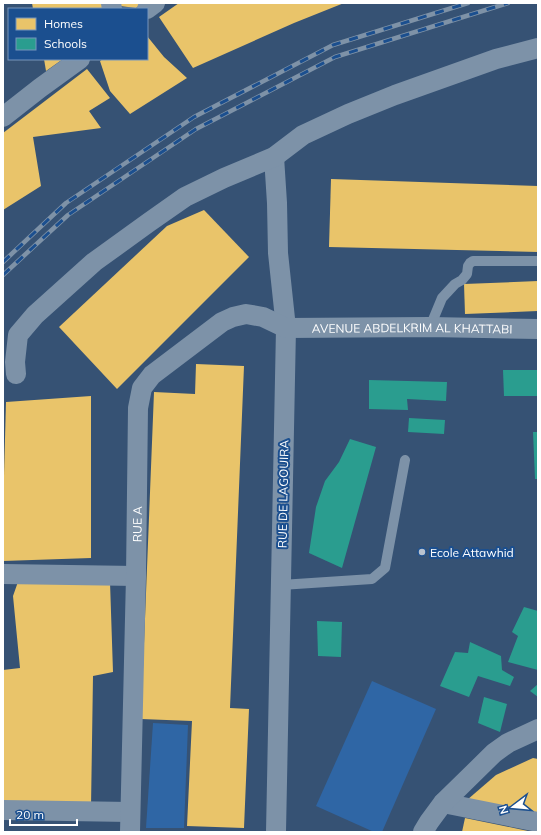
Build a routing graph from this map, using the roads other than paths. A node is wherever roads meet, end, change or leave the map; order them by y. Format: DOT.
graph roads {
  1 [pos="538,48"];
  2 [pos="79,60"];
  3 [pos="3,117"];
  4 [pos="274,157"];
  5 [pos="538,261"];
  6 [pos="430,327"];
  7 [pos="286,328"];
  8 [pos="538,329"];
  9 [pos="16,374"];
  10 [pos="405,460"];
  11 [pos="3,574"];
  12 [pos="136,576"];
  13 [pos="281,585"];
  14 [pos="538,728"];
  15 [pos="529,739"];
  16 [pos="443,803"];
  17 [pos="3,810"];
  18 [pos="130,812"];
  19 [pos="538,822"];
  20 [pos="130,832"];
  21 [pos="276,832"];
  22 [pos="423,832"];
  1 -- 4 [label="street"];
  2 -- 3 [label="street"];
  4 -- 7 [label="street, RUE DE LAGOUIRA"];
  4 -- 9 [label="street"];
  5 -- 6 [label="lane"];
  6 -- 7 [label="street, AVENUE ABDELKRIM AL KHATTABI"];
  6 -- 8 [label="street, AVENUE ABDELKRIM AL KHATTABI"];
  7 -- 12 [label="street, RUE A"];
  7 -- 13 [label="street, RUE DE LAGOUIRA"];
  10 -- 13 [label="lane"];
  11 -- 12 [label="street"];
  12 -- 18 [label="street, RUE A"];
  13 -- 21 [label="street, RUE DE LAGOUIRA"];
  14 -- 15 [label="street"];
  15 -- 16 [label="street"];
  16 -- 19 [label="street"];
  16 -- 22 [label="street"];
  17 -- 18 [label="street"];
  18 -- 20 [label="street, RUE A"];
}
